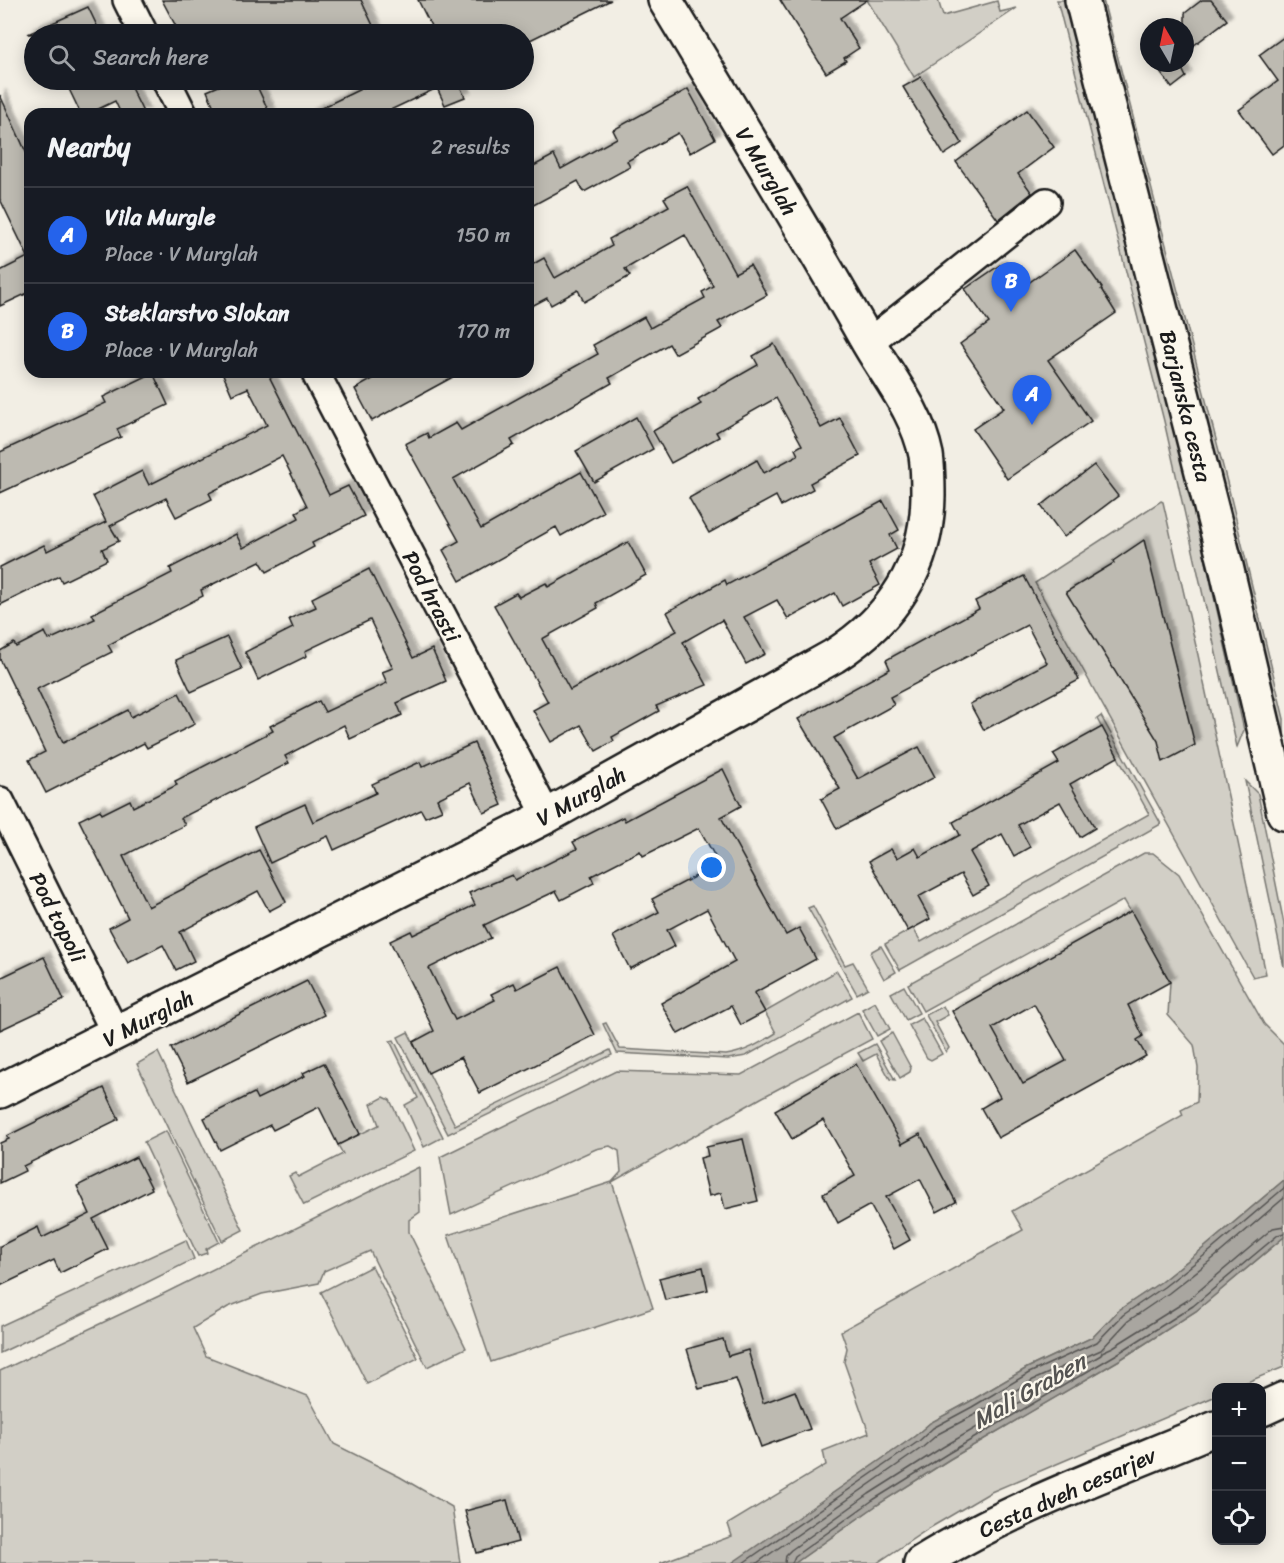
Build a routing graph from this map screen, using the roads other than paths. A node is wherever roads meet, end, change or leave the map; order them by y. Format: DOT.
graph roads {
  1 [pos="127,0"];
  2 [pos="665,0"];
  3 [pos="1082,0"];
  4 [pos="139,24"];
  5 [pos="171,90"];
  6 [pos="180,108"];
  7 [pos="1046,202"];
  8 [pos="868,343"];
  9 [pos="318,378"];
  10 [pos="0,801"];
  11 [pos="1284,813"];
  12 [pos="547,816"];
  13 [pos="116,1034"];
  14 [pos="0,1091"];
  15 [pos="1284,1399"];
  16 [pos="1266,1407"];
  17 [pos="1212,1430"];
  18 [pos="921,1563"];
  1 -- 4 [label="street"];
  2 -- 8 [label="street, V Murglah"];
  3 -- 11 [label="street, Barjanska cesta"];
  5 -- 6 [label="street"];
  7 -- 8 [label="street"];
  8 -- 12 [label="street, V Murglah"];
  9 -- 12 [label="street, Pod hrasti"];
  10 -- 13 [label="street, Pod topoli"];
  12 -- 13 [label="street, V Murglah"];
  13 -- 14 [label="street, V Murglah"];
  15 -- 16 [label="street"];
  17 -- 18 [label="street, Cesta dveh cesarjev"];
}
